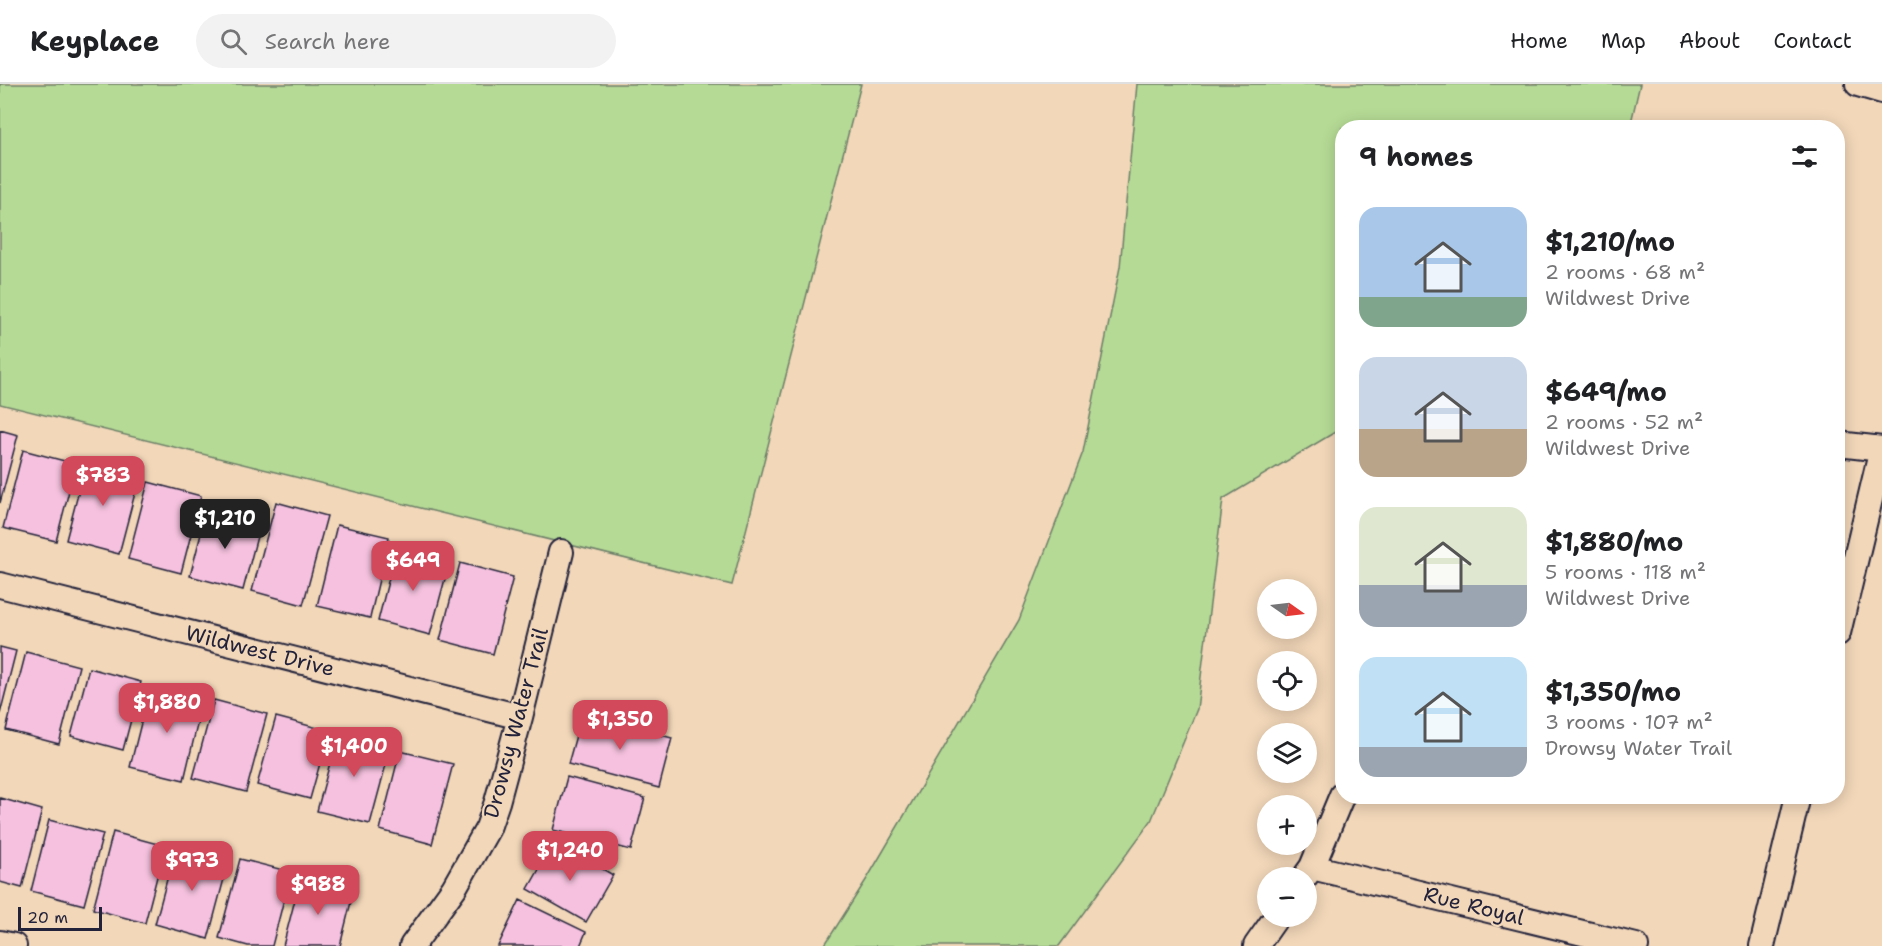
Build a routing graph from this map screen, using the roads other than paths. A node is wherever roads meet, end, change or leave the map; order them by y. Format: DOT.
graph roads {
  1 [pos="1858,84"];
  2 [pos="1882,91"];
  3 [pos="1845,445"];
  4 [pos="1882,449"];
  5 [pos="561,552"];
  6 [pos="0,585"];
  7 [pos="1845,604"];
  8 [pos="520,717"];
  9 [pos="1338,804"];
  10 [pos="1796,804"];
  11 [pos="1310,867"];
  12 [pos="1317,874"];
  13 [pos="1269,927"];
  14 [pos="0,943"];
  15 [pos="14,946"];
  16 [pos="412,946"];
  17 [pos="1256,946"];
  18 [pos="1636,946"];
  19 [pos="1762,946"];
  1 -- 2 [label="street"];
  3 -- 4 [label="street"];
  4 -- 7 [label="street"];
  5 -- 8 [label="street, Drowsy Water Trail"];
  6 -- 8 [label="street, Wildwest Drive"];
  8 -- 16 [label="street, Drowsy Water Trail"];
  9 -- 11 [label="street"];
  10 -- 19 [label="street"];
  12 -- 18 [label="street, Rue Royal"];
  13 -- 17 [label="street"];
  14 -- 15 [label="street"];
}
